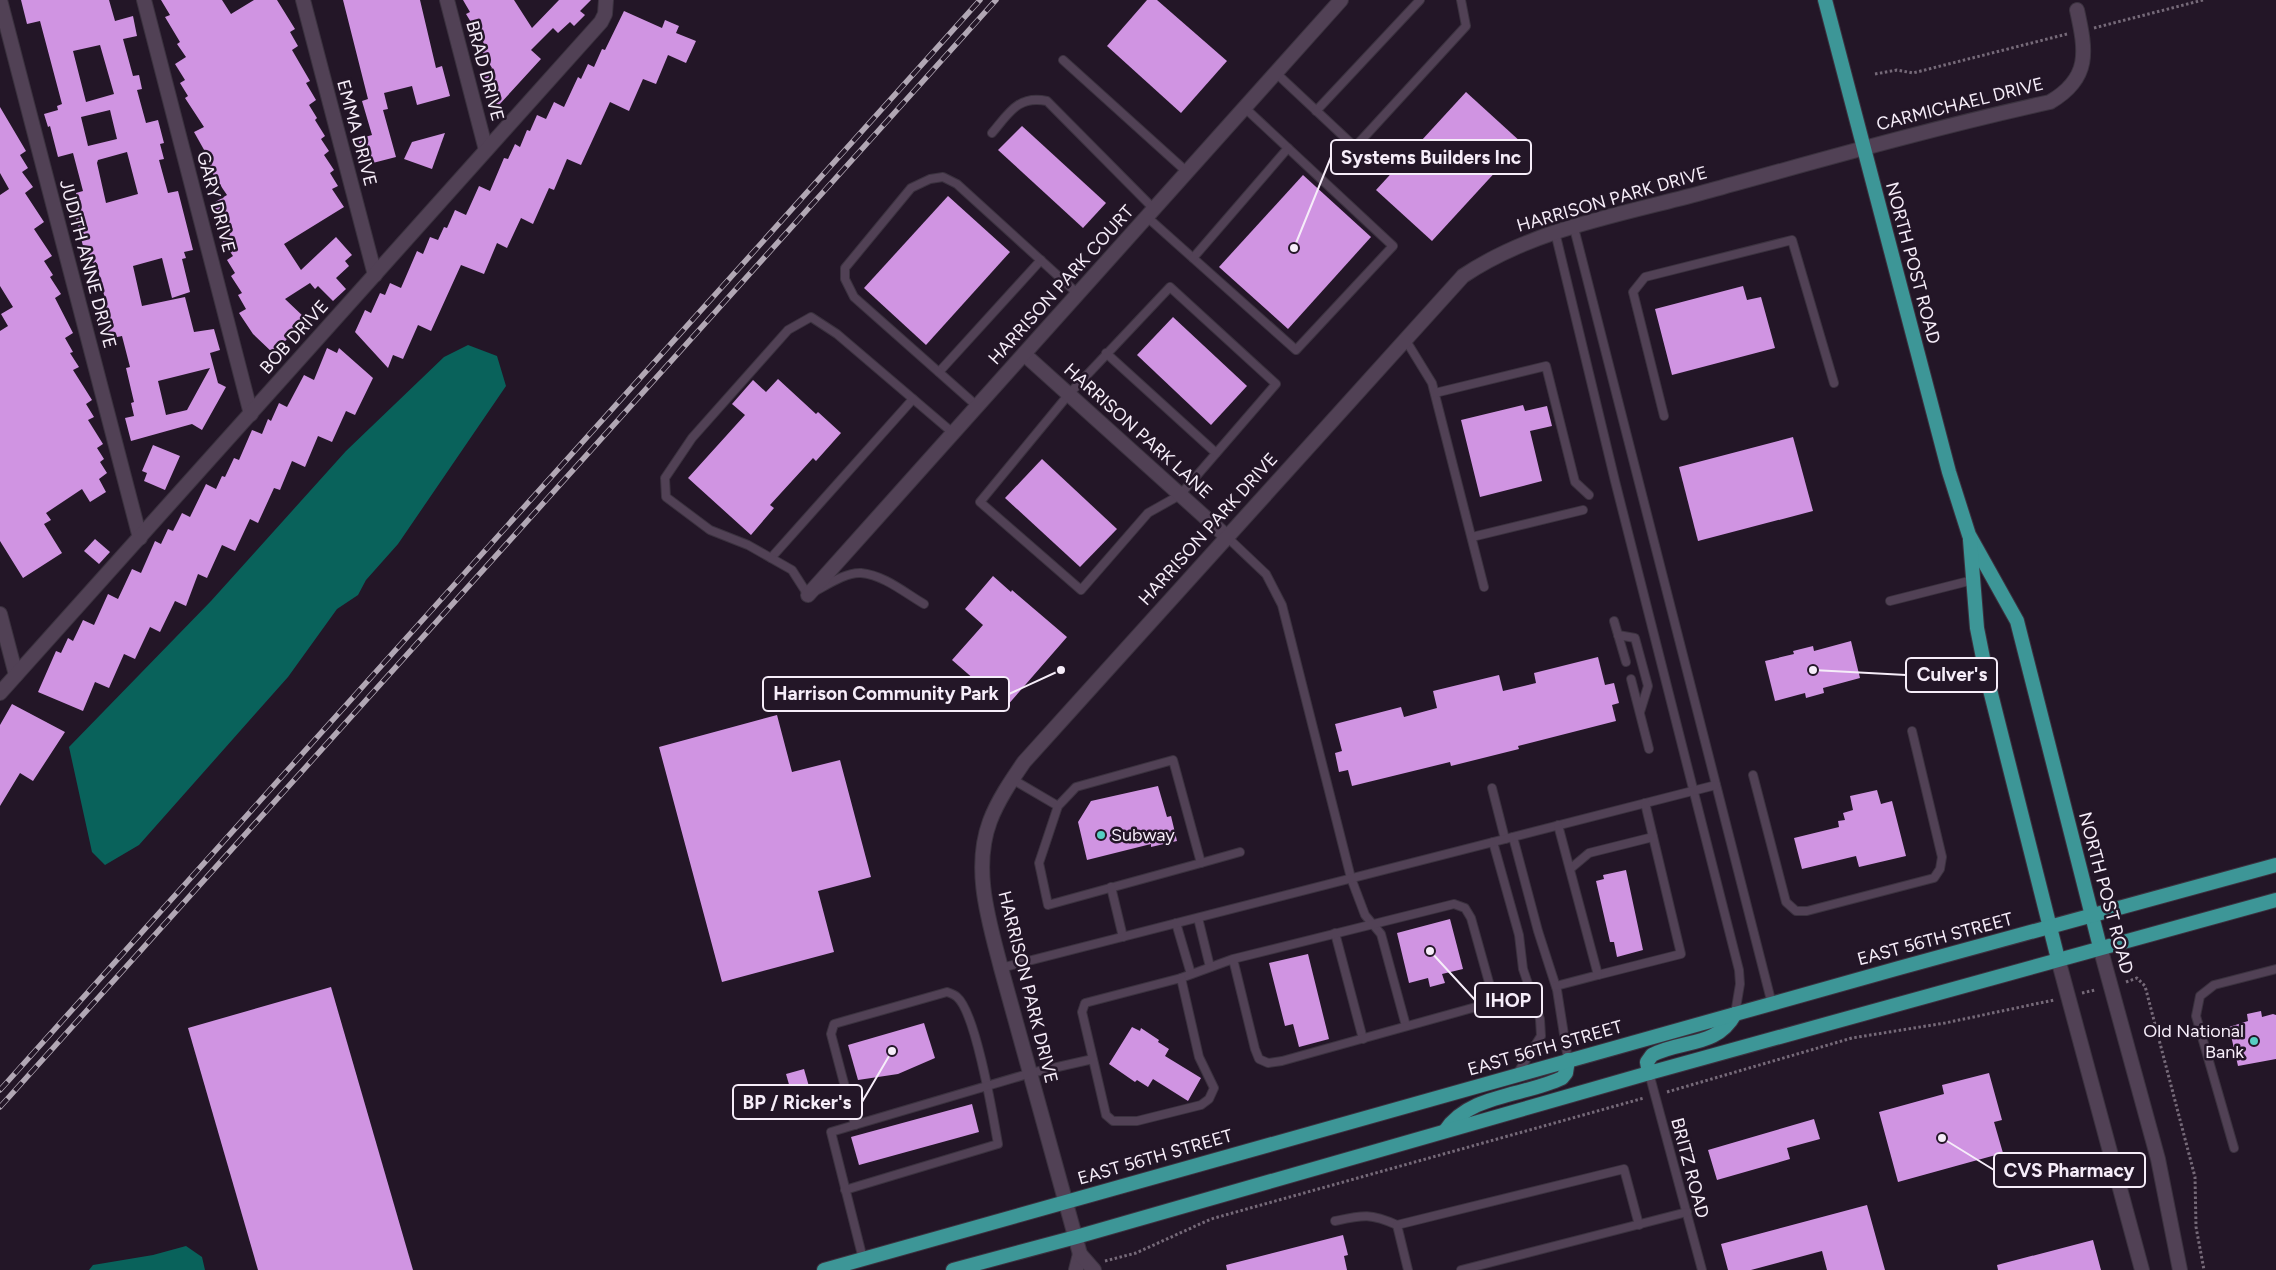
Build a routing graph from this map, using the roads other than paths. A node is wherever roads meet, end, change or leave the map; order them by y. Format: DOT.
graph roads {
  1 [pos="0,0"];
  2 [pos="144,0"];
  3 [pos="304,0"];
  4 [pos="447,0"];
  5 [pos="606,0"];
  6 [pos="1341,0"];
  7 [pos="1420,0"];
  8 [pos="1461,0"];
  9 [pos="1825,0"];
  10 [pos="2077,10"];
  11 [pos="1063,60"];
  12 [pos="1276,73"];
  13 [pos="1245,108"];
  14 [pos="1316,111"];
  15 [pos="992,133"];
  16 [pos="1288,148"];
  17 [pos="1863,148"];
  18 [pos="486,150"];
  19 [pos="1187,172"];
  20 [pos="1151,213"];
  21 [pos="1574,228"];
  22 [pos="1555,232"];
  23 [pos="1193,258"];
  24 [pos="1041,260"];
  25 [pos="375,275"];
  26 [pos="1078,294"];
  27 [pos="1406,339"];
  28 [pos="1106,353"];
  29 [pos="1024,354"];
  30 [pos="939,372"];
  31 [pos="1834,383"];
  32 [pos="1435,393"];
  33 [pos="1069,394"];
  34 [pos="913,399"];
  35 [pos="977,406"];
  36 [pos="251,414"];
  37 [pos="1664,416"];
  38 [pos="953,433"];
  39 [pos="1216,453"];
  40 [pos="1180,495"];
  41 [pos="1589,495"];
  42 [pos="1583,510"];
  43 [pos="1970,535"];
  44 [pos="1226,536"];
  45 [pos="1472,537"];
  46 [pos="140,538"];
  47 [pos="771,558"];
  48 [pos="1973,580"];
  49 [pos="1484,587"];
  50 [pos="808,595"];
  51 [pos="1890,601"];
  52 [pos="924,604"];
  53 [pos="0,614"];
  54 [pos="1614,621"];
  55 [pos="1618,635"];
  56 [pos="1626,662"];
  57 [pos="16,675"];
  58 [pos="1631,679"];
  59 [pos="0,693"];
  60 [pos="1640,712"];
  61 [pos="1912,730"];
  62 [pos="1649,749"];
  63 [pos="1753,774"];
  64 [pos="1012,779"];
  65 [pos="1716,785"];
  66 [pos="1492,788"];
  67 [pos="1692,791"];
  68 [pos="1645,803"];
  69 [pos="1058,806"];
  70 [pos="1558,825"];
  71 [pos="1653,837"];
  72 [pos="1509,838"];
  73 [pos="1493,842"];
  74 [pos="1240,852"];
  75 [pos="1201,863"];
  76 [pos="2276,865"];
  77 [pos="1570,869"];
  78 [pos="1351,878"];
  79 [pos="1111,888"];
  80 [pos="2276,900"];
  81 [pos="2091,915"];
  82 [pos="1198,918"];
  83 [pos="1176,923"];
  84 [pos="1371,924"];
  85 [pos="2050,926"];
  86 [pos="1335,933"];
  87 [pos="1123,937"];
  88 [pos="2100,947"];
  89 [pos="1233,959"];
  90 [pos="2058,959"];
  91 [pos="1210,967"];
  92 [pos="1001,968"];
  93 [pos="2276,969"];
  94 [pos="1191,974"];
  95 [pos="1598,975"];
  96 [pos="1181,978"];
  97 [pos="1556,986"];
  98 [pos="1772,1004"];
  99 [pos="1735,1014"];
  100 [pos="1406,1026"];
  101 [pos="1363,1038"];
  102 [pos="1093,1059"];
  103 [pos="1568,1060"];
  104 [pos="1031,1073"];
  105 [pos="1649,1073"];
  106 [pos="1517,1075"];
  107 [pos="987,1086"];
  108 [pos="854,1125"];
  109 [pos="1446,1131"];
  110 [pos="2234,1148"];
  111 [pos="845,1190"];
  112 [pos="1066,1201"];
  113 [pos="1687,1212"];
  114 [pos="1335,1220"];
  115 [pos="1397,1225"];
  116 [pos="1640,1225"];
  117 [pos="1074,1230"];
  118 [pos="1080,1254"];
  119 [pos="863,1259"];
  120 [pos="837,1267"];
  121 [pos="824,1270"];
  122 [pos="953,1270"];
  123 [pos="1076,1270"];
  124 [pos="1094,1270"];
  125 [pos="1408,1270"];
  126 [pos="1461,1270"];
  127 [pos="1702,1270"];
  128 [pos="2142,1270"];
  129 [pos="2180,1270"];
  1 -- 46 [label="street, JUDITH ANNE DRIVE"];
  2 -- 36 [label="street, GARY DRIVE"];
  3 -- 25 [label="street, EMMA DRIVE"];
  4 -- 18 [label="street, BRAD DRIVE"];
  5 -- 18 [label="street, BOB DRIVE"];
  6 -- 12 [label="street, HARRISON PARK COURT"];
  7 -- 14 [label="lane"];
  8 -- 14 [label="lane"];
  9 -- 17 [label="main road, NORTH POST ROAD"];
  10 -- 17 [label="street, CARMICHAEL DRIVE"];
  11 -- 19 [label="lane"];
  12 -- 13 [label="street, HARRISON PARK COURT"];
  12 -- 14 [label="lane"];
  13 -- 16 [label="lane"];
  13 -- 19 [label="street, HARRISON PARK COURT"];
  15 -- 20 [label="lane"];
  16 -- 23 [label="lane"];
  16 -- 23 [label="lane"];
  17 -- 21 [label="street, HARRISON PARK DRIVE"];
  17 -- 43 [label="main road, NORTH POST ROAD"];
  18 -- 25 [label="street, BOB DRIVE"];
  19 -- 20 [label="street, HARRISON PARK COURT"];
  20 -- 23 [label="lane"];
  20 -- 26 [label="street, HARRISON PARK COURT"];
  21 -- 22 [label="street, HARRISON PARK DRIVE"];
  21 -- 65 [label="lane"];
  22 -- 27 [label="street, HARRISON PARK DRIVE"];
  22 -- 67 [label="lane"];
  24 -- 26 [label="lane"];
  24 -- 30 [label="lane"];
  24 -- 30 [label="lane"];
  25 -- 36 [label="street, BOB DRIVE"];
  26 -- 29 [label="street, HARRISON PARK COURT"];
  27 -- 32 [label="lane"];
  27 -- 44 [label="street, HARRISON PARK DRIVE"];
  28 -- 33 [label="lane"];
  28 -- 39 [label="lane"];
  28 -- 39 [label="lane"];
  29 -- 33 [label="street, HARRISON PARK LANE"];
  29 -- 35 [label="street, HARRISON PARK COURT"];
  30 -- 35 [label="lane"];
  31 -- 37 [label="lane"];
  32 -- 41 [label="lane"];
  32 -- 45 [label="lane"];
  33 -- 40 [label="street, HARRISON PARK LANE"];
  33 -- 40 [label="lane"];
  34 -- 38 [label="lane"];
  34 -- 47 [label="lane"];
  34 -- 47 [label="lane"];
  35 -- 38 [label="street, HARRISON PARK COURT"];
  36 -- 46 [label="street, BOB DRIVE"];
  38 -- 50 [label="street, HARRISON PARK COURT"];
  39 -- 40 [label="lane"];
  40 -- 44 [label="street, HARRISON PARK LANE"];
  42 -- 45 [label="lane"];
  43 -- 48 [label="main road, NORTH POST ROAD"];
  43 -- 81 [label="main road, NORTH POST ROAD"];
  44 -- 64 [label="street, HARRISON PARK DRIVE"];
  44 -- 78 [label="lane"];
  45 -- 49 [label="lane"];
  46 -- 57 [label="street, BOB DRIVE"];
  47 -- 50 [label="lane"];
  48 -- 51 [label="lane"];
  48 -- 85 [label="main road, NORTH POST ROAD"];
  50 -- 52 [label="lane"];
  53 -- 57 [label="street"];
  54 -- 55 [label="lane"];
  55 -- 56 [label="lane"];
  55 -- 60 [label="lane"];
  57 -- 59 [label="street, BOB DRIVE"];
  58 -- 60 [label="lane"];
  60 -- 62 [label="lane"];
  61 -- 63 [label="lane"];
  64 -- 69 [label="lane"];
  64 -- 92 [label="street, HARRISON PARK DRIVE"];
  65 -- 67 [label="lane"];
  65 -- 98 [label="lane"];
  66 -- 72 [label="lane"];
  67 -- 68 [label="lane"];
  67 -- 99 [label="lane"];
  68 -- 70 [label="lane"];
  68 -- 71 [label="lane"];
  69 -- 75 [label="lane"];
  69 -- 79 [label="lane"];
  70 -- 72 [label="lane"];
  70 -- 77 [label="lane"];
  71 -- 77 [label="lane"];
  71 -- 95 [label="lane"];
  72 -- 73 [label="lane"];
  72 -- 97 [label="lane"];
  73 -- 78 [label="lane"];
  73 -- 106 [label="lane"];
  74 -- 75 [label="lane"];
  75 -- 79 [label="lane"];
  76 -- 81 [label="main road, EAST 56TH STREET"];
  77 -- 95 [label="lane"];
  78 -- 82 [label="lane"];
  78 -- 84 [label="lane"];
  79 -- 87 [label="lane"];
  80 -- 88 [label="main road"];
  81 -- 85 [label="main road, EAST 56TH STREET"];
  81 -- 88 [label="main road, NORTH POST ROAD"];
  82 -- 83 [label="lane"];
  82 -- 91 [label="lane"];
  83 -- 87 [label="lane"];
  83 -- 94 [label="lane"];
  84 -- 86 [label="lane"];
  84 -- 100 [label="lane"];
  84 -- 100 [label="lane"];
  85 -- 90 [label="main road, NORTH POST ROAD"];
  85 -- 98 [label="main road, EAST 56TH STREET"];
  86 -- 89 [label="lane"];
  86 -- 101 [label="lane"];
  87 -- 92 [label="lane"];
  88 -- 90 [label="main road"];
  88 -- 129 [label="street, NORTH POST ROAD"];
  89 -- 91 [label="lane"];
  89 -- 101 [label="lane"];
  90 -- 105 [label="main road"];
  90 -- 128 [label="street, NORTH POST ROAD"];
  91 -- 94 [label="lane"];
  92 -- 104 [label="street, HARRISON PARK DRIVE"];
  93 -- 110 [label="lane"];
  94 -- 96 [label="lane"];
  95 -- 97 [label="lane"];
  96 -- 102 [label="lane"];
  96 -- 102 [label="lane"];
  97 -- 103 [label="lane"];
  98 -- 99 [label="main road, EAST 56TH STREET"];
  99 -- 103 [label="main road, EAST 56TH STREET"];
  99 -- 105 [label="main road"];
  100 -- 101 [label="lane"];
  102 -- 104 [label="lane"];
  103 -- 106 [label="main road, EAST 56TH STREET"];
  103 -- 109 [label="main road"];
  104 -- 107 [label="lane"];
  104 -- 112 [label="street, HARRISON PARK DRIVE"];
  105 -- 109 [label="main road"];
  105 -- 113 [label="lane, BRITZ ROAD"];
  106 -- 112 [label="main road, EAST 56TH STREET"];
  107 -- 108 [label="lane"];
  107 -- 108 [label="lane"];
  107 -- 111 [label="lane"];
  108 -- 111 [label="lane"];
  109 -- 117 [label="main road"];
  111 -- 119 [label="lane"];
  112 -- 117 [label="street, HARRISON PARK DRIVE"];
  112 -- 119 [label="main road, EAST 56TH STREET"];
  113 -- 116 [label="lane"];
  113 -- 127 [label="lane, BRITZ ROAD"];
  114 -- 115 [label="lane"];
  115 -- 116 [label="lane"];
  115 -- 125 [label="lane"];
  116 -- 126 [label="lane"];
  117 -- 118 [label="street, HARRISON PARK DRIVE"];
  117 -- 122 [label="main road"];
  118 -- 123 [label="street"];
  118 -- 124 [label="street"];
  119 -- 120 [label="main road, EAST 56TH STREET"];
  120 -- 121 [label="main road, EAST 56TH STREET"];
}
